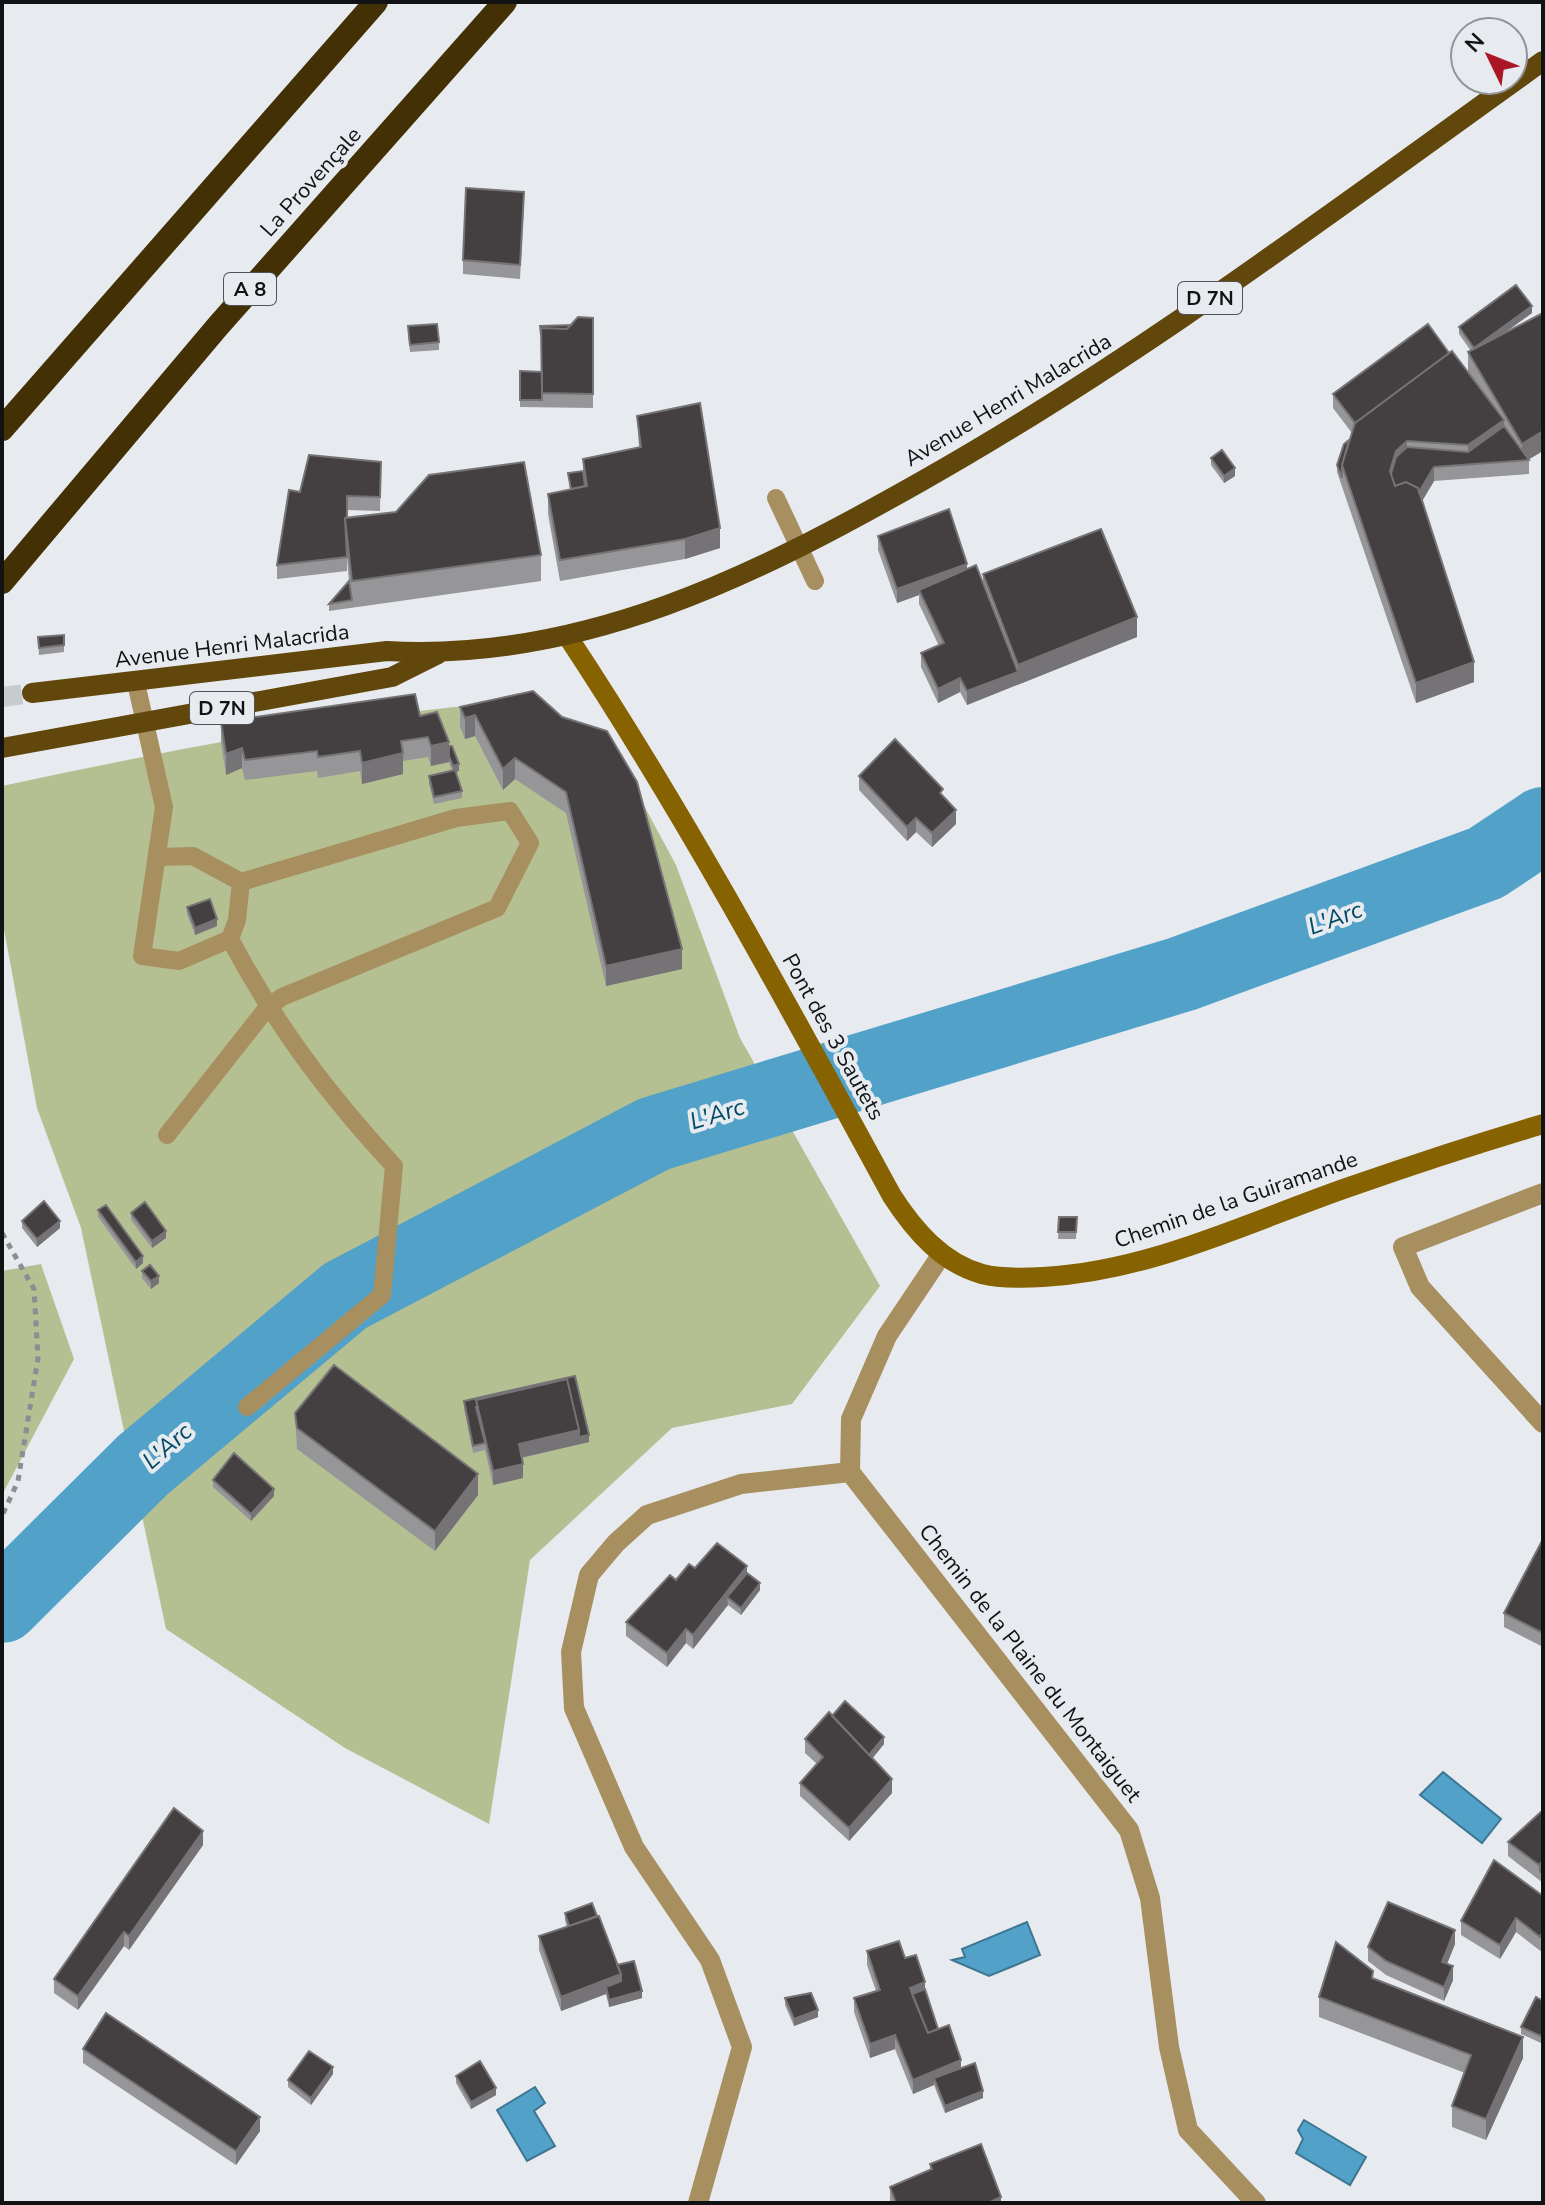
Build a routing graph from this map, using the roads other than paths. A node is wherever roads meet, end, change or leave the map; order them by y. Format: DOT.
graph roads {
  1 [pos="376,2"];
  2 [pos="505,2"];
  3 [pos="1543,61"];
  4 [pos="2,429"];
  5 [pos="776,498"];
  6 [pos="800,548"];
  7 [pos="815,581"];
  8 [pos="2,582"];
  9 [pos="568,637"];
  10 [pos="438,654"];
  11 [pos="136,683"];
  12 [pos="32,693"];
  13 [pos="145,721"];
  14 [pos="2,748"];
  15 [pos="159,857"];
  16 [pos="241,882"];
  17 [pos="230,939"];
  18 [pos="267,1008"];
  19 [pos="1543,1124"];
  20 [pos="167,1135"];
  21 [pos="1543,1193"];
  22 [pos="942,1254"];
  23 [pos="247,1407"];
  24 [pos="1543,1423"];
  25 [pos="850,1472"];
  26 [pos="698,2203"];
  27 [pos="1256,2203"];
  1 -- 4 [label="highway"];
  2 -- 8 [label="highway, La Provençale / A 8"];
  3 -- 6 [label="main road, Avenue Henri Malacrida / D 7N"];
  5 -- 6 [label="lane"];
  6 -- 7 [label="lane"];
  6 -- 9 [label="main road, Avenue Henri Malacrida / D 7N"];
  9 -- 10 [label="main road, Avenue Henri Malacrida / D 7N"];
  9 -- 22 [label="street, Pont des 3 Sautets"];
  10 -- 11 [label="main road, Avenue Henri Malacrida / D 7N"];
  10 -- 13 [label="main road, Avenue Henri Malacrida / D 7N"];
  11 -- 12 [label="main road, Avenue Henri Malacrida / D 7N"];
  11 -- 13 [label="lane"];
  13 -- 14 [label="main road, Avenue Henri Malacrida / D 7N"];
  13 -- 15 [label="lane"];
  15 -- 16 [label="lane"];
  15 -- 17 [label="lane"];
  16 -- 17 [label="lane"];
  16 -- 18 [label="lane"];
  17 -- 18 [label="lane"];
  18 -- 20 [label="lane"];
  18 -- 23 [label="lane"];
  19 -- 22 [label="street, Chemin de la Guiramande"];
  21 -- 24 [label="street"];
  22 -- 25 [label="street"];
  25 -- 26 [label="street"];
  25 -- 27 [label="street, Chemin de la Plaine du Montaiguet"];
}
